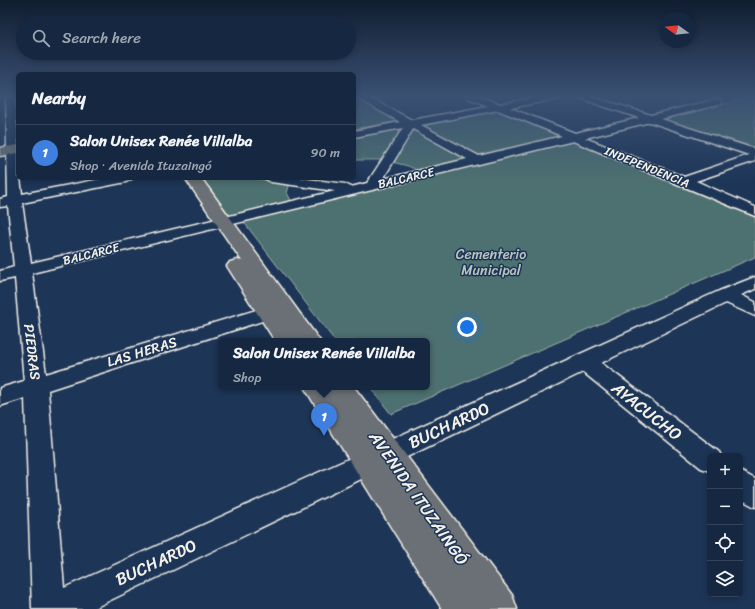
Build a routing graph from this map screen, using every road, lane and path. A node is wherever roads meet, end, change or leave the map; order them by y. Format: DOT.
graph roads {
  1 [pos="9,124"];
  2 [pos="409,124"];
  3 [pos="411,124"];
  4 [pos="542,124"];
  5 [pos="629,124"];
  6 [pos="668,124"];
  7 [pos="356,134"];
  8 [pos="574,137"];
  9 [pos="10,147"];
  10 [pos="755,153"];
  11 [pos="755,157"];
  12 [pos="479,161"];
  13 [pos="116,180"];
  14 [pos="181,180"];
  15 [pos="194,180"];
  16 [pos="298,180"];
  17 [pos="684,182"];
  18 [pos="362,185"];
  19 [pos="7,201"];
  20 [pos="755,212"];
  21 [pos="216,223"];
  22 [pos="22,270"];
  23 [pos="0,276"];
  24 [pos="755,282"];
  25 [pos="726,295"];
  26 [pos="276,310"];
  27 [pos="755,310"];
  28 [pos="286,338"];
  29 [pos="305,338"];
  30 [pos="584,361"];
  31 [pos="36,386"];
  32 [pos="320,390"];
  33 [pos="342,390"];
  34 [pos="0,397"];
  35 [pos="707,458"];
  36 [pos="378,459"];
  37 [pos="743,486"];
  38 [pos="755,495"];
  39 [pos="48,609"];
  40 [pos="56,609"];
  41 [pos="464,609"];
  42 [pos="498,609"];
  1 -- 9 [label="street, PIEDRAS"];
  2 -- 7 [label="street"];
  3 -- 12 [label="street"];
  3 -- 18 [label="street"];
  4 -- 8 [label="street, INDEPENDENCIA"];
  5 -- 8 [label="street, BALCARCE"];
  6 -- 10 [label="street"];
  8 -- 12 [label="street, BALCARCE"];
  8 -- 17 [label="street, INDEPENDENCIA"];
  9 -- 19 [label="street, PIEDRAS"];
  11 -- 17 [label="street"];
  12 -- 18 [label="street, BALCARCE"];
  13 -- 19 [label="street"];
  14 -- 21 [label="main road"];
  15 -- 21 [label="main road"];
  16 -- 18 [label="street"];
  17 -- 20 [label="street, INDEPENDENCIA"];
  18 -- 21 [label="street, BALCARCE"];
  19 -- 22 [label="street, PIEDRAS"];
  21 -- 22 [label="street, BALCARCE"];
  21 -- 26 [label="main road"];
  22 -- 23 [label="street, BALCARCE"];
  22 -- 31 [label="street, PIEDRAS"];
  24 -- 25 [label="street, BUCHARDO"];
  25 -- 27 [label="street"];
  25 -- 30 [label="street, BUCHARDO"];
  26 -- 28 [label="main road"];
  26 -- 29 [label="main road"];
  26 -- 31 [label="street, LAS HERAS"];
  30 -- 35 [label="street, AYACUCHO"];
  30 -- 36 [label="street, BUCHARDO"];
  31 -- 34 [label="street, LAS HERAS"];
  31 -- 39 [label="street, PIEDRAS"];
  32 -- 36 [label="main road, AVENIDA ITUZAINGÓ"];
  33 -- 36 [label="main road, AVENIDA ITUZAINGÓ"];
  36 -- 40 [label="street, BUCHARDO"];
  36 -- 41 [label="main road, AVENIDA ITUZAINGÓ"];
  36 -- 42 [label="main road, AVENIDA ITUZAINGÓ"];
  37 -- 38 [label="street"];
}
